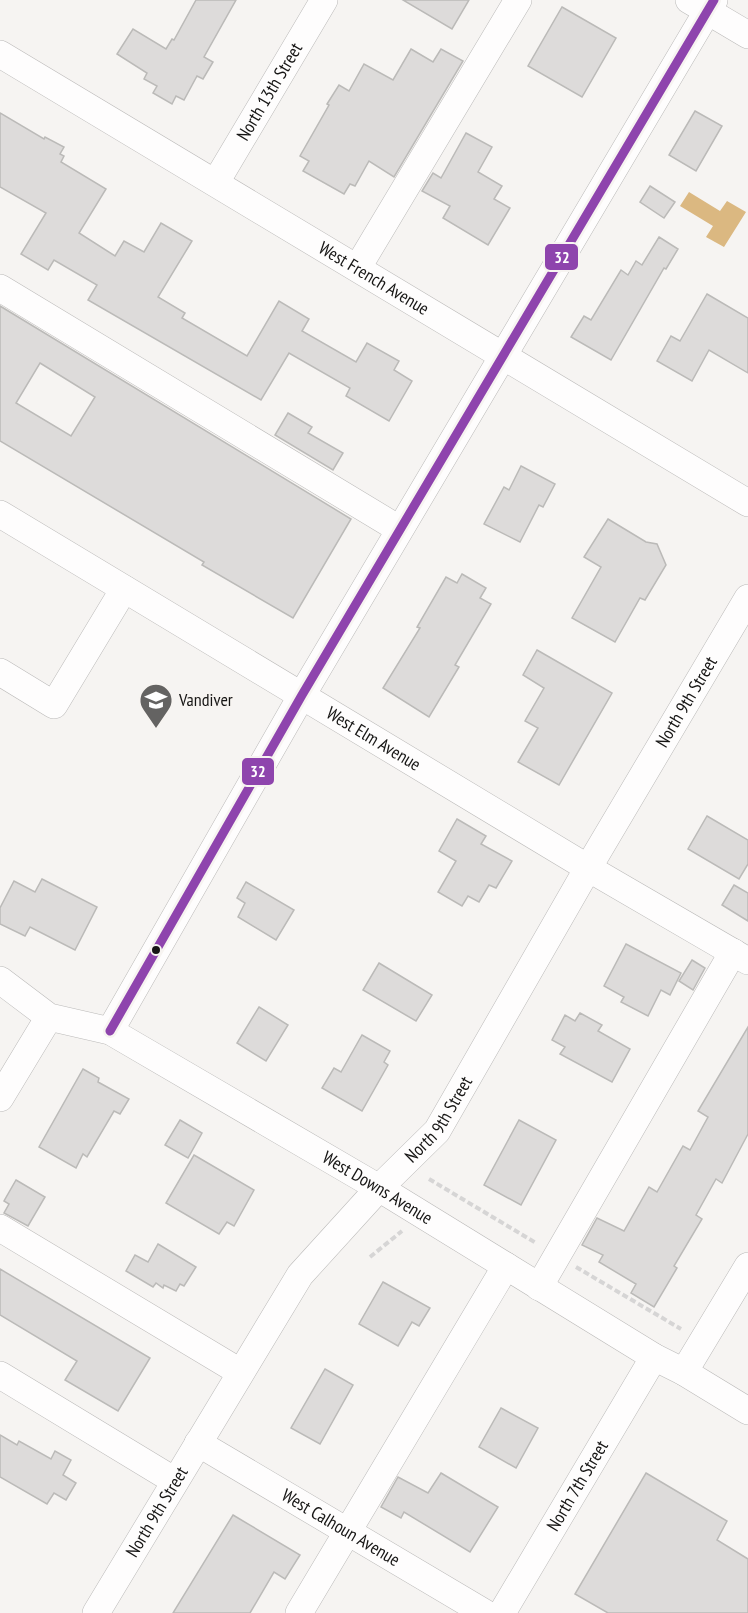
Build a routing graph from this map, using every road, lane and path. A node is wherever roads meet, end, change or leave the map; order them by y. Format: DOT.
graph roads {
  1 [pos="324,0"];
  2 [pos="518,0"];
  3 [pos="704,4"];
  4 [pos="748,35"];
  5 [pos="0,54"];
  6 [pos="216,182"];
  7 [pos="358,267"];
  8 [pos="0,288"];
  9 [pos="503,354"];
  10 [pos="748,503"];
  11 [pos="0,514"];
  12 [pos="399,529"];
  13 [pos="124,589"];
  14 [pos="748,598"];
  15 [pos="0,672"];
  16 [pos="302,695"];
  17 [pos="588,868"];
  18 [pos="740,957"];
  19 [pos="0,980"];
  20 [pos="49,1017"];
  21 [pos="110,1031"];
  22 [pos="0,1098"];
  23 [pos="379,1188"];
  24 [pos="0,1228"];
  25 [pos="404,1229"];
  26 [pos="370,1257"];
  27 [pos="506,1266"];
  28 [pos="748,1266"];
  29 [pos="539,1287"];
  30 [pos="654,1357"];
  31 [pos="240,1372"];
  32 [pos="684,1372"];
  33 [pos="0,1374"];
  34 [pos="748,1411"];
  35 [pos="198,1443"];
  36 [pos="175,1481"];
  37 [pos="348,1532"];
  38 [pos="96,1613"];
  39 [pos="299,1613"];
  40 [pos="484,1613"];
  41 [pos="502,1613"];
  1 -- 6 [label="street, North 13th Street"];
  2 -- 7 [label="street"];
  3 -- 4 [label="street"];
  3 -- 9 [label="street"];
  5 -- 6 [label="street, West French Avenue"];
  6 -- 7 [label="street, West French Avenue"];
  7 -- 9 [label="street, West French Avenue"];
  8 -- 12 [label="street"];
  9 -- 10 [label="street, West French Avenue"];
  9 -- 12 [label="street"];
  11 -- 13 [label="street, West Elm Avenue"];
  12 -- 16 [label="street"];
  13 -- 15 [label="street"];
  13 -- 16 [label="street, West Elm Avenue"];
  14 -- 17 [label="street, North 9th Street"];
  16 -- 17 [label="street, West Elm Avenue"];
  16 -- 21 [label="street"];
  17 -- 18 [label="street, West Elm Avenue"];
  17 -- 23 [label="street, North 9th Street"];
  18 -- 29 [label="street"];
  19 -- 20 [label="street, West Downs Avenue"];
  20 -- 21 [label="street, West Downs Avenue"];
  20 -- 22 [label="street"];
  21 -- 23 [label="street, West Downs Avenue"];
  23 -- 27 [label="street, West Downs Avenue"];
  23 -- 31 [label="street, North 9th Street"];
  24 -- 31 [label="street"];
  25 -- 26 [label="path"];
  27 -- 29 [label="street, West Downs Avenue"];
  27 -- 37 [label="street"];
  28 -- 32 [label="street"];
  29 -- 30 [label="street, West Downs Avenue"];
  30 -- 32 [label="street, West Downs Avenue"];
  30 -- 41 [label="street, North 7th Street"];
  31 -- 35 [label="street, North 9th Street"];
  32 -- 34 [label="street, West Downs Avenue"];
  33 -- 36 [label="street"];
  35 -- 36 [label="street, North 9th Street"];
  35 -- 37 [label="street, West Calhoun Avenue"];
  36 -- 38 [label="street, North 9th Street"];
  37 -- 39 [label="street"];
  37 -- 40 [label="street, West Calhoun Avenue"];
}
